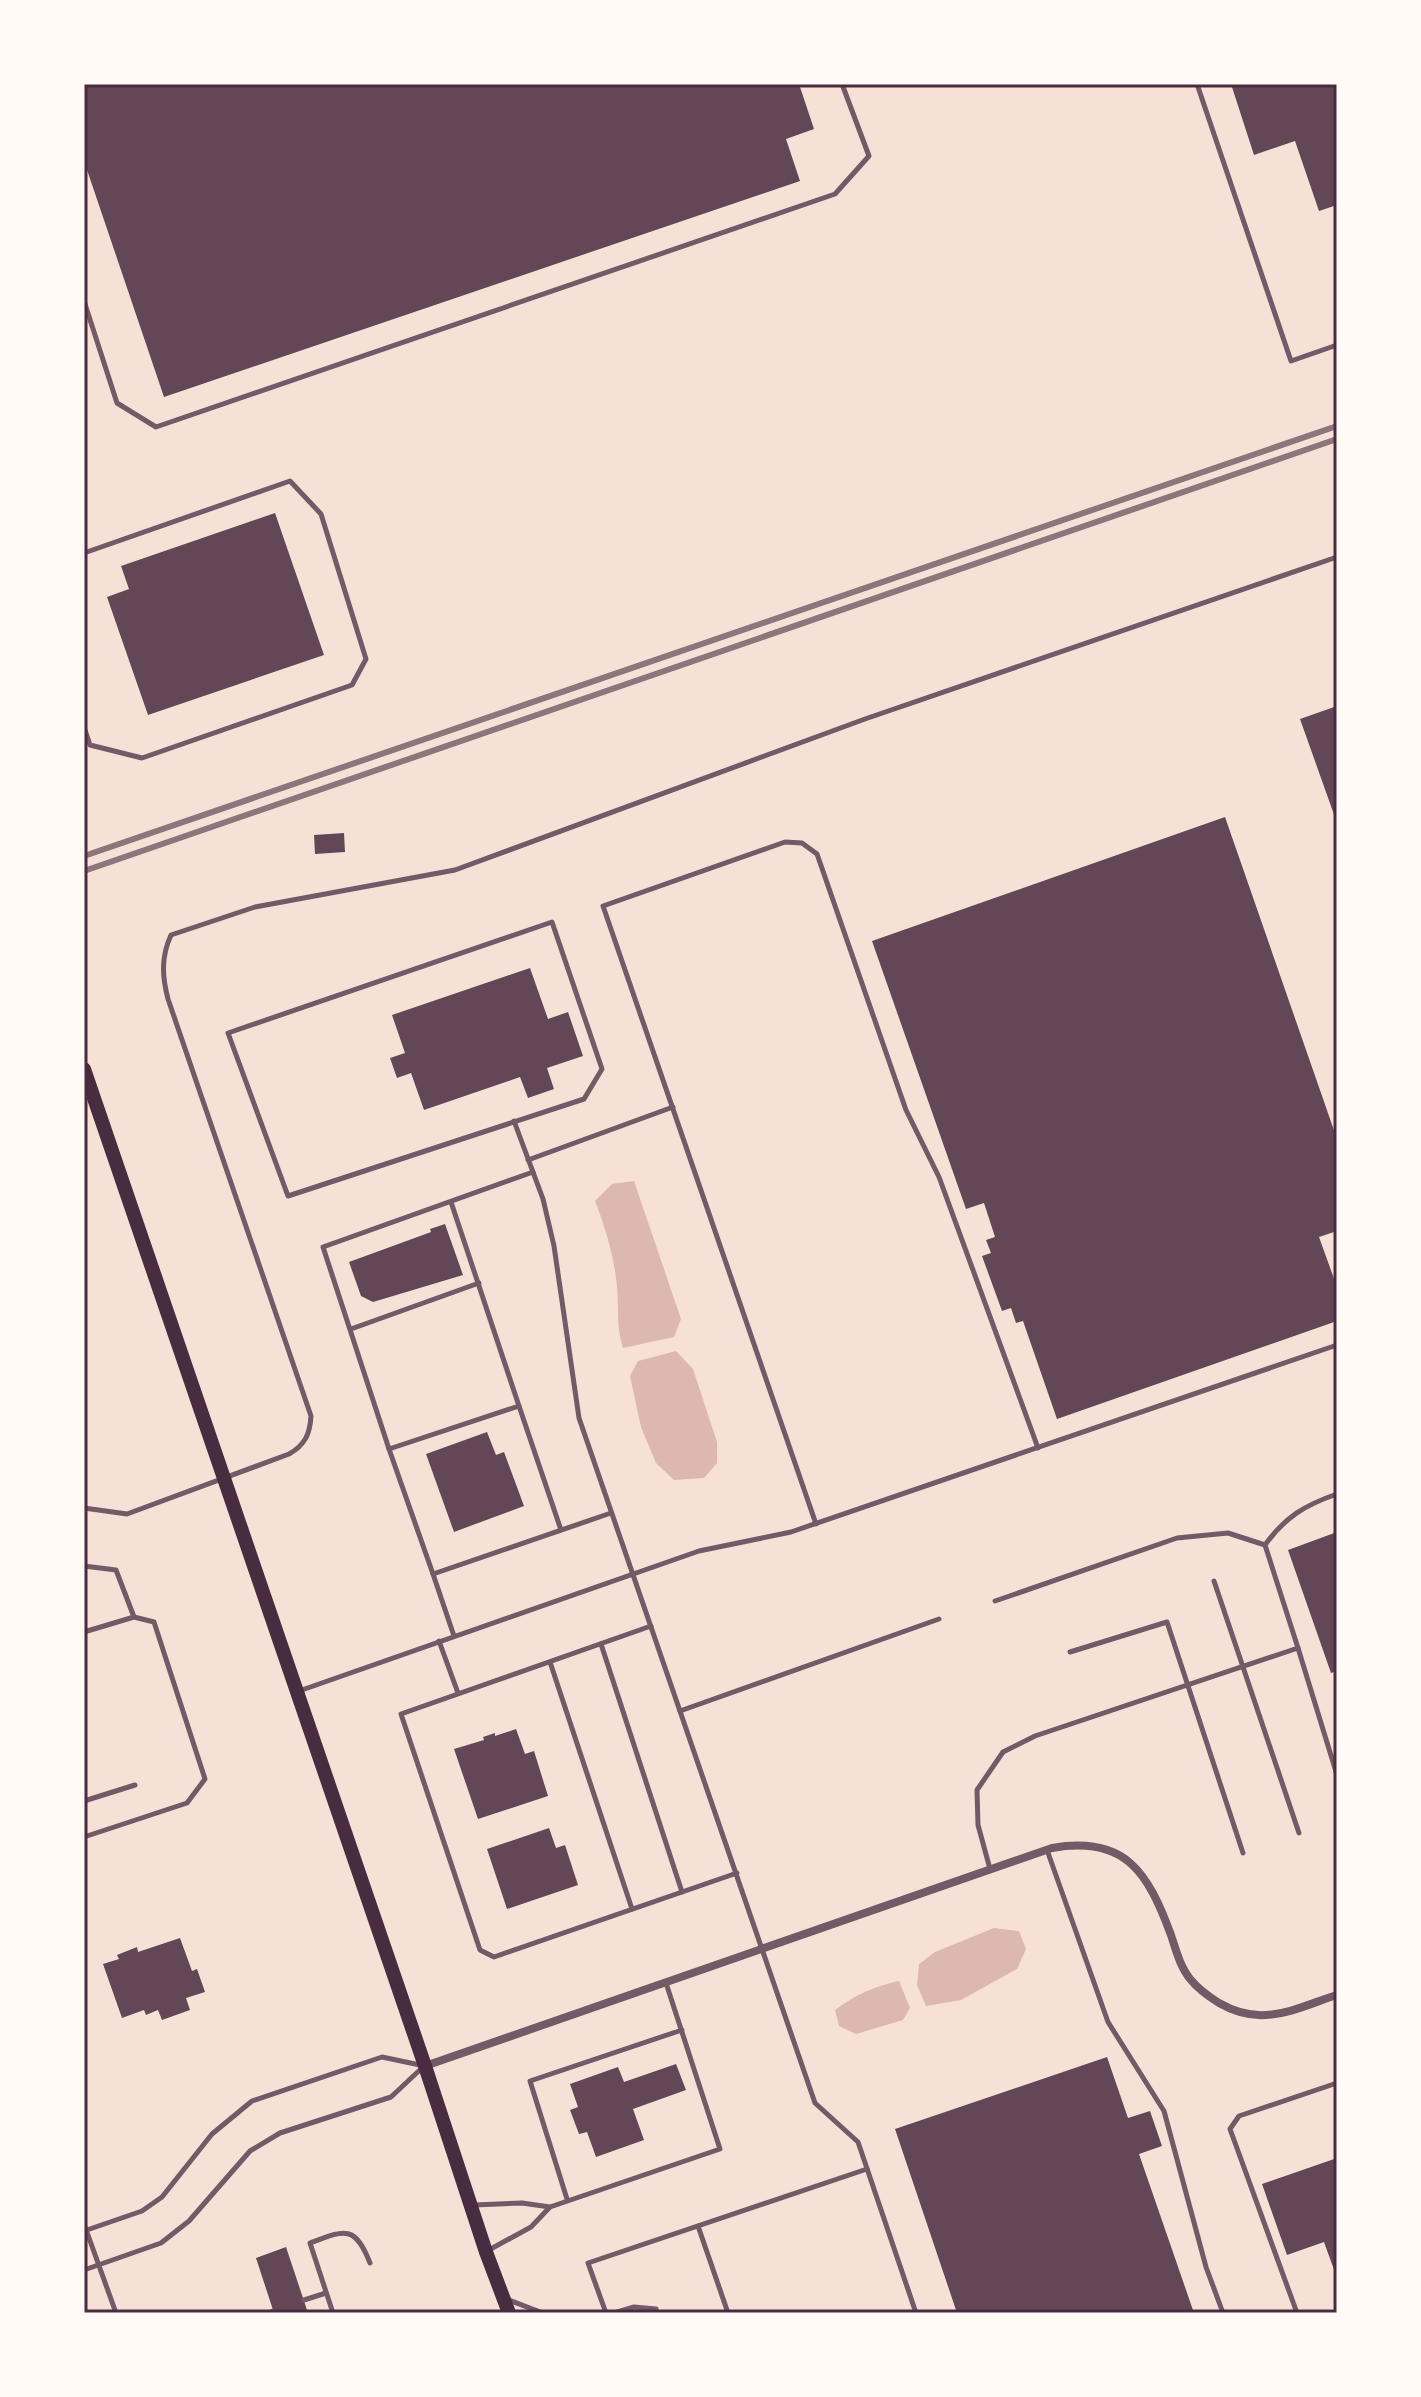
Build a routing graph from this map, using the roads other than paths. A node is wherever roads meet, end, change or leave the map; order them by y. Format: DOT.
graph roads {
  1 [pos="842,84"];
  2 [pos="1197,84"];
  3 [pos="84,301"];
  4 [pos="1337,345"];
  5 [pos="84,553"];
  6 [pos="1337,557"];
  7 [pos="84,727"];
  8 [pos="84,1069"];
  9 [pos="673,1107"];
  10 [pos="514,1121"];
  11 [pos="528,1160"];
  12 [pos="533,1172"];
  13 [pos="451,1201"];
  14 [pos="479,1283"];
  15 [pos="351,1329"];
  16 [pos="1337,1345"];
  17 [pos="519,1406"];
  18 [pos="1038,1448"];
  19 [pos="389,1449"];
  20 [pos="224,1478"];
  21 [pos="1337,1494"];
  22 [pos="84,1508"];
  23 [pos="611,1513"];
  24 [pos="816,1524"];
  25 [pos="561,1530"];
  26 [pos="1265,1545"];
  27 [pos="84,1566"];
  28 [pos="433,1574"];
  29 [pos="633,1574"];
  30 [pos="1214,1581"];
  31 [pos="995,1601"];
  32 [pos="134,1617"];
  33 [pos="939,1619"];
  34 [pos="651,1626"];
  35 [pos="84,1632"];
  36 [pos="454,1636"];
  37 [pos="439,1641"];
  38 [pos="601,1644"];
  39 [pos="1298,1648"];
  40 [pos="1070,1652"];
  41 [pos="550,1662"];
  42 [pos="1242,1668"];
  43 [pos="1188,1685"];
  44 [pos="298,1691"];
  45 [pos="458,1693"];
  46 [pos="680,1711"];
  47 [pos="1337,1775"];
  48 [pos="135,1785"];
  49 [pos="84,1801"];
  50 [pos="1299,1833"];
  51 [pos="84,1837"];
  52 [pos="1047,1850"];
  53 [pos="1243,1853"];
  54 [pos="990,1870"];
  55 [pos="737,1873"];
  56 [pos="682,1892"];
  57 [pos="632,1909"];
  58 [pos="763,1948"];
  59 [pos="666,1982"];
  60 [pos="1337,1995"];
  61 [pos="682,2030"];
  62 [pos="425,2066"];
  63 [pos="1337,2083"];
  64 [pos="867,2169"];
  65 [pos="567,2199"];
  66 [pos="470,2205"];
  67 [pos="550,2207"];
  68 [pos="698,2226"];
  69 [pos="85,2229"];
  70 [pos="486,2252"];
  71 [pos="370,2263"];
  72 [pos="99,2265"];
  73 [pos="84,2270"];
  74 [pos="326,2293"];
  75 [pos="504,2298"];
  76 [pos="304,2300"];
  77 [pos="116,2313"];
  78 [pos="333,2313"];
  79 [pos="509,2313"];
  80 [pos="543,2313"];
  81 [pos="606,2313"];
  82 [pos="614,2313"];
  83 [pos="651,2313"];
  84 [pos="728,2313"];
  85 [pos="916,2313"];
  86 [pos="1223,2313"];
  87 [pos="1297,2313"];
  1 -- 3 [label="lane"];
  2 -- 4 [label="lane"];
  5 -- 7 [label="lane"];
  6 -- 20 [label="lane"];
  8 -- 20 [label="main road"];
  9 -- 11 [label="lane"];
  9 -- 18 [label="lane"];
  9 -- 24 [label="lane"];
  10 -- 10 [label="lane"];
  10 -- 11 [label="lane"];
  11 -- 12 [label="lane"];
  12 -- 13 [label="lane"];
  12 -- 23 [label="lane"];
  13 -- 14 [label="lane"];
  13 -- 15 [label="lane"];
  14 -- 15 [label="lane"];
  14 -- 17 [label="lane"];
  15 -- 19 [label="lane"];
  16 -- 18 [label="lane"];
  17 -- 19 [label="lane"];
  17 -- 25 [label="lane"];
  18 -- 24 [label="lane"];
  19 -- 28 [label="lane"];
  20 -- 22 [label="lane"];
  20 -- 44 [label="main road"];
  21 -- 26 [label="lane"];
  23 -- 25 [label="lane"];
  23 -- 29 [label="lane"];
  24 -- 29 [label="lane"];
  25 -- 28 [label="lane"];
  26 -- 31 [label="lane"];
  26 -- 39 [label="lane"];
  27 -- 32 [label="lane"];
  28 -- 36 [label="lane"];
  29 -- 34 [label="lane"];
  29 -- 36 [label="lane"];
  30 -- 42 [label="lane"];
  32 -- 35 [label="lane"];
  32 -- 51 [label="lane"];
  33 -- 46 [label="lane"];
  34 -- 38 [label="lane"];
  34 -- 46 [label="lane"];
  36 -- 37 [label="lane"];
  37 -- 44 [label="lane"];
  37 -- 45 [label="lane"];
  38 -- 41 [label="lane"];
  38 -- 56 [label="lane"];
  39 -- 42 [label="lane"];
  39 -- 47 [label="lane"];
  40 -- 43 [label="lane"];
  41 -- 45 [label="lane"];
  41 -- 57 [label="lane"];
  42 -- 43 [label="lane"];
  42 -- 50 [label="lane"];
  43 -- 53 [label="lane"];
  43 -- 54 [label="lane"];
  44 -- 62 [label="main road"];
  45 -- 57 [label="lane"];
  46 -- 55 [label="lane"];
  48 -- 49 [label="lane"];
  52 -- 54 [label="street"];
  52 -- 60 [label="street"];
  52 -- 86 [label="lane"];
  54 -- 58 [label="street"];
  55 -- 56 [label="lane"];
  55 -- 58 [label="lane"];
  56 -- 57 [label="lane"];
  58 -- 59 [label="street"];
  58 -- 64 [label="lane"];
  59 -- 61 [label="lane"];
  59 -- 62 [label="street"];
  61 -- 65 [label="lane"];
  61 -- 65 [label="lane"];
  62 -- 66 [label="main road"];
  62 -- 69 [label="lane"];
  62 -- 72 [label="lane"];
  63 -- 87 [label="lane"];
  64 -- 68 [label="lane"];
  64 -- 85 [label="lane"];
  65 -- 67 [label="lane"];
  66 -- 67 [label="lane"];
  66 -- 70 [label="main road"];
  67 -- 70 [label="lane"];
  68 -- 81 [label="lane"];
  68 -- 84 [label="lane"];
  69 -- 72 [label="lane"];
  70 -- 75 [label="main road"];
  71 -- 74 [label="lane"];
  72 -- 73 [label="lane"];
  72 -- 77 [label="lane"];
  74 -- 76 [label="lane"];
  74 -- 78 [label="lane"];
  75 -- 79 [label="main road"];
  75 -- 80 [label="lane"];
  82 -- 83 [label="lane"];
}
